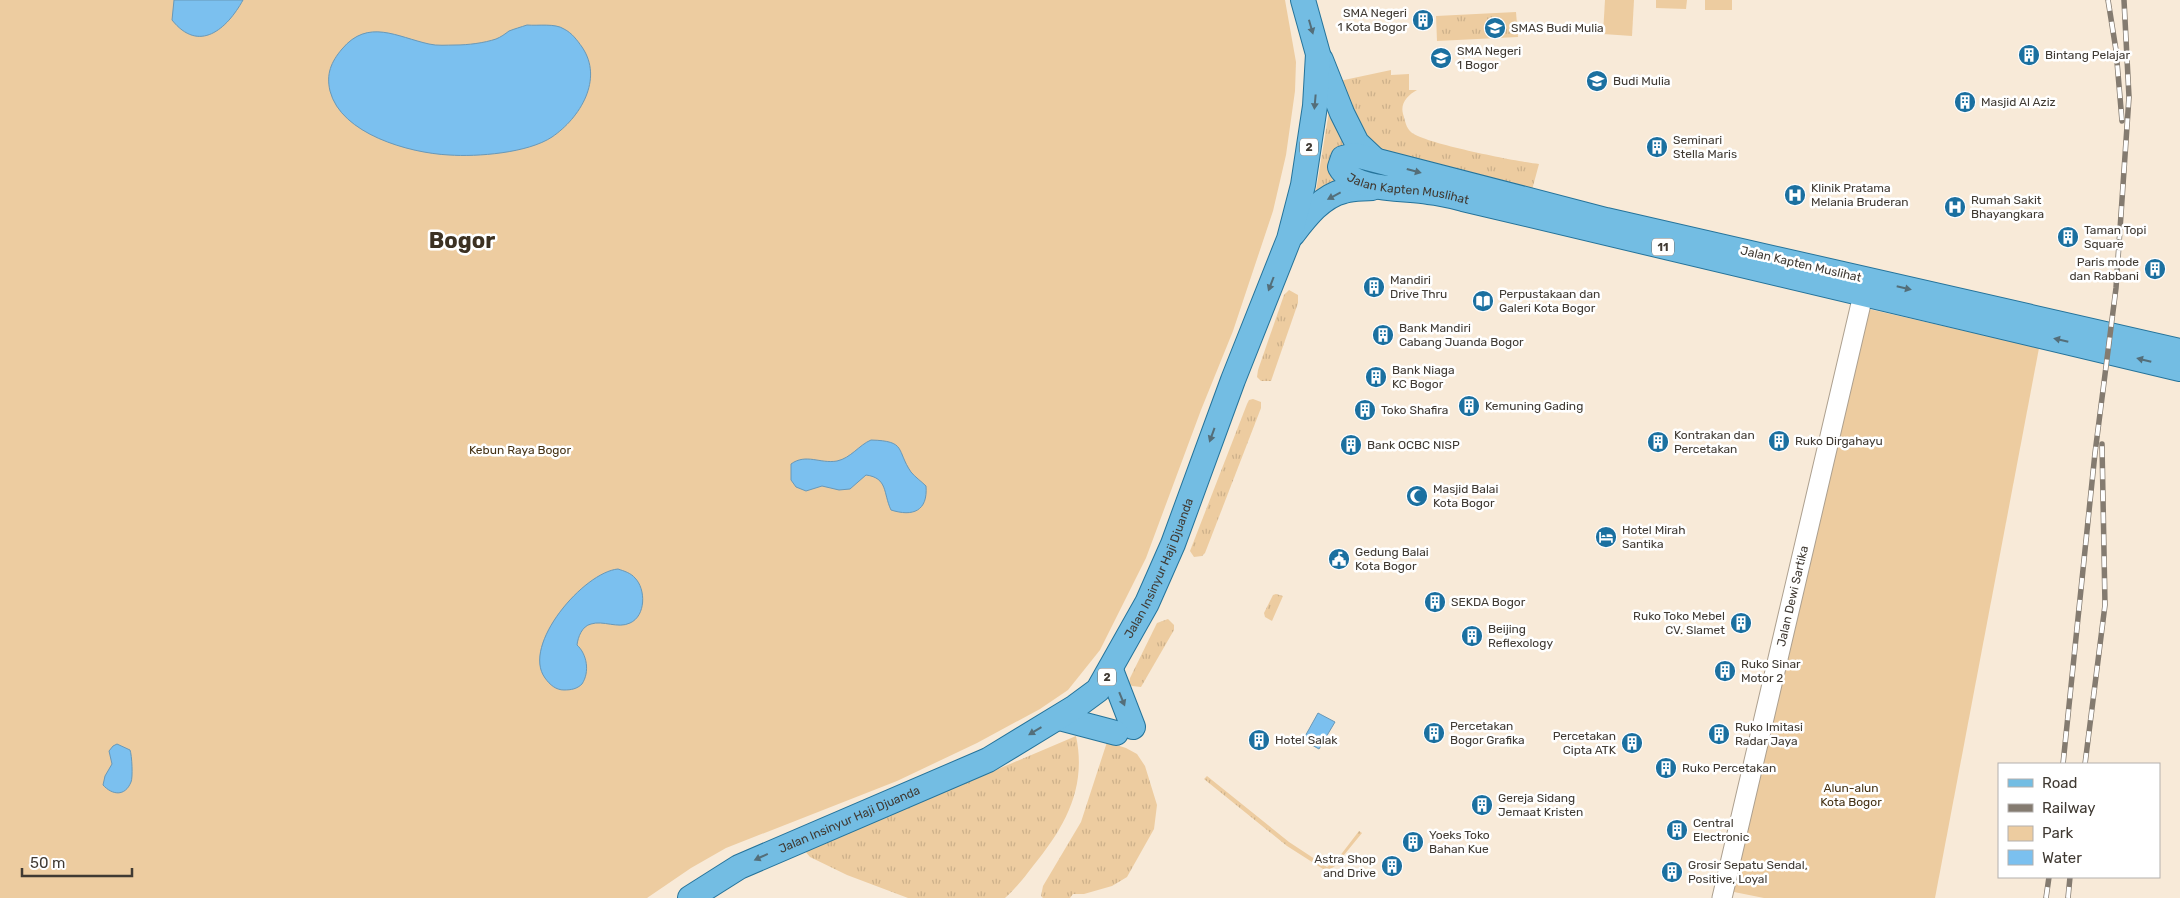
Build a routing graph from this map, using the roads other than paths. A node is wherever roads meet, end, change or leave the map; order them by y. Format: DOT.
graph roads {
  1 [pos="1303,0"];
  2 [pos="1318,54"];
  3 [pos="1374,159"];
  4 [pos="1382,187"];
  5 [pos="1289,238"];
  6 [pos="1863,295"];
  7 [pos="2180,351"];
  8 [pos="2180,369"];
  9 [pos="1111,670"];
  10 [pos="1059,718"];
  11 [pos="690,898"];
  12 [pos="1722,898"];
  1 -- 2 [label="main road, Jalan Insinyur Haji Djuanda / 2, one-way"];
  2 -- 3 [label="main road"];
  2 -- 5 [label="main road, Jalan Insinyur Haji Djuanda / 2, one-way"];
  3 -- 4 [label="main road, Jalan Kapten Muslihat"];
  3 -- 7 [label="main road, Jalan Kapten Muslihat / 11, one-way"];
  4 -- 5 [label="main road, one-way"];
  4 -- 6 [label="main road, Jalan Kapten Muslihat / 11"];
  5 -- 9 [label="main road, Jalan Insinyur Haji Djuanda / 2, one-way"];
  8 -- 6 [label="main road, Jalan Kapten Muslihat / 11, one-way"];
  6 -- 12 [label="street, Jalan Dewi Sartika"];
  9 -- 10 [label="main road, Jalan Insinyur Haji Djuanda / 2"];
  9 -- 10 [label="main road, one-way"];
  10 -- 11 [label="main road, Jalan Insinyur Haji Djuanda / 2, one-way"];
}
